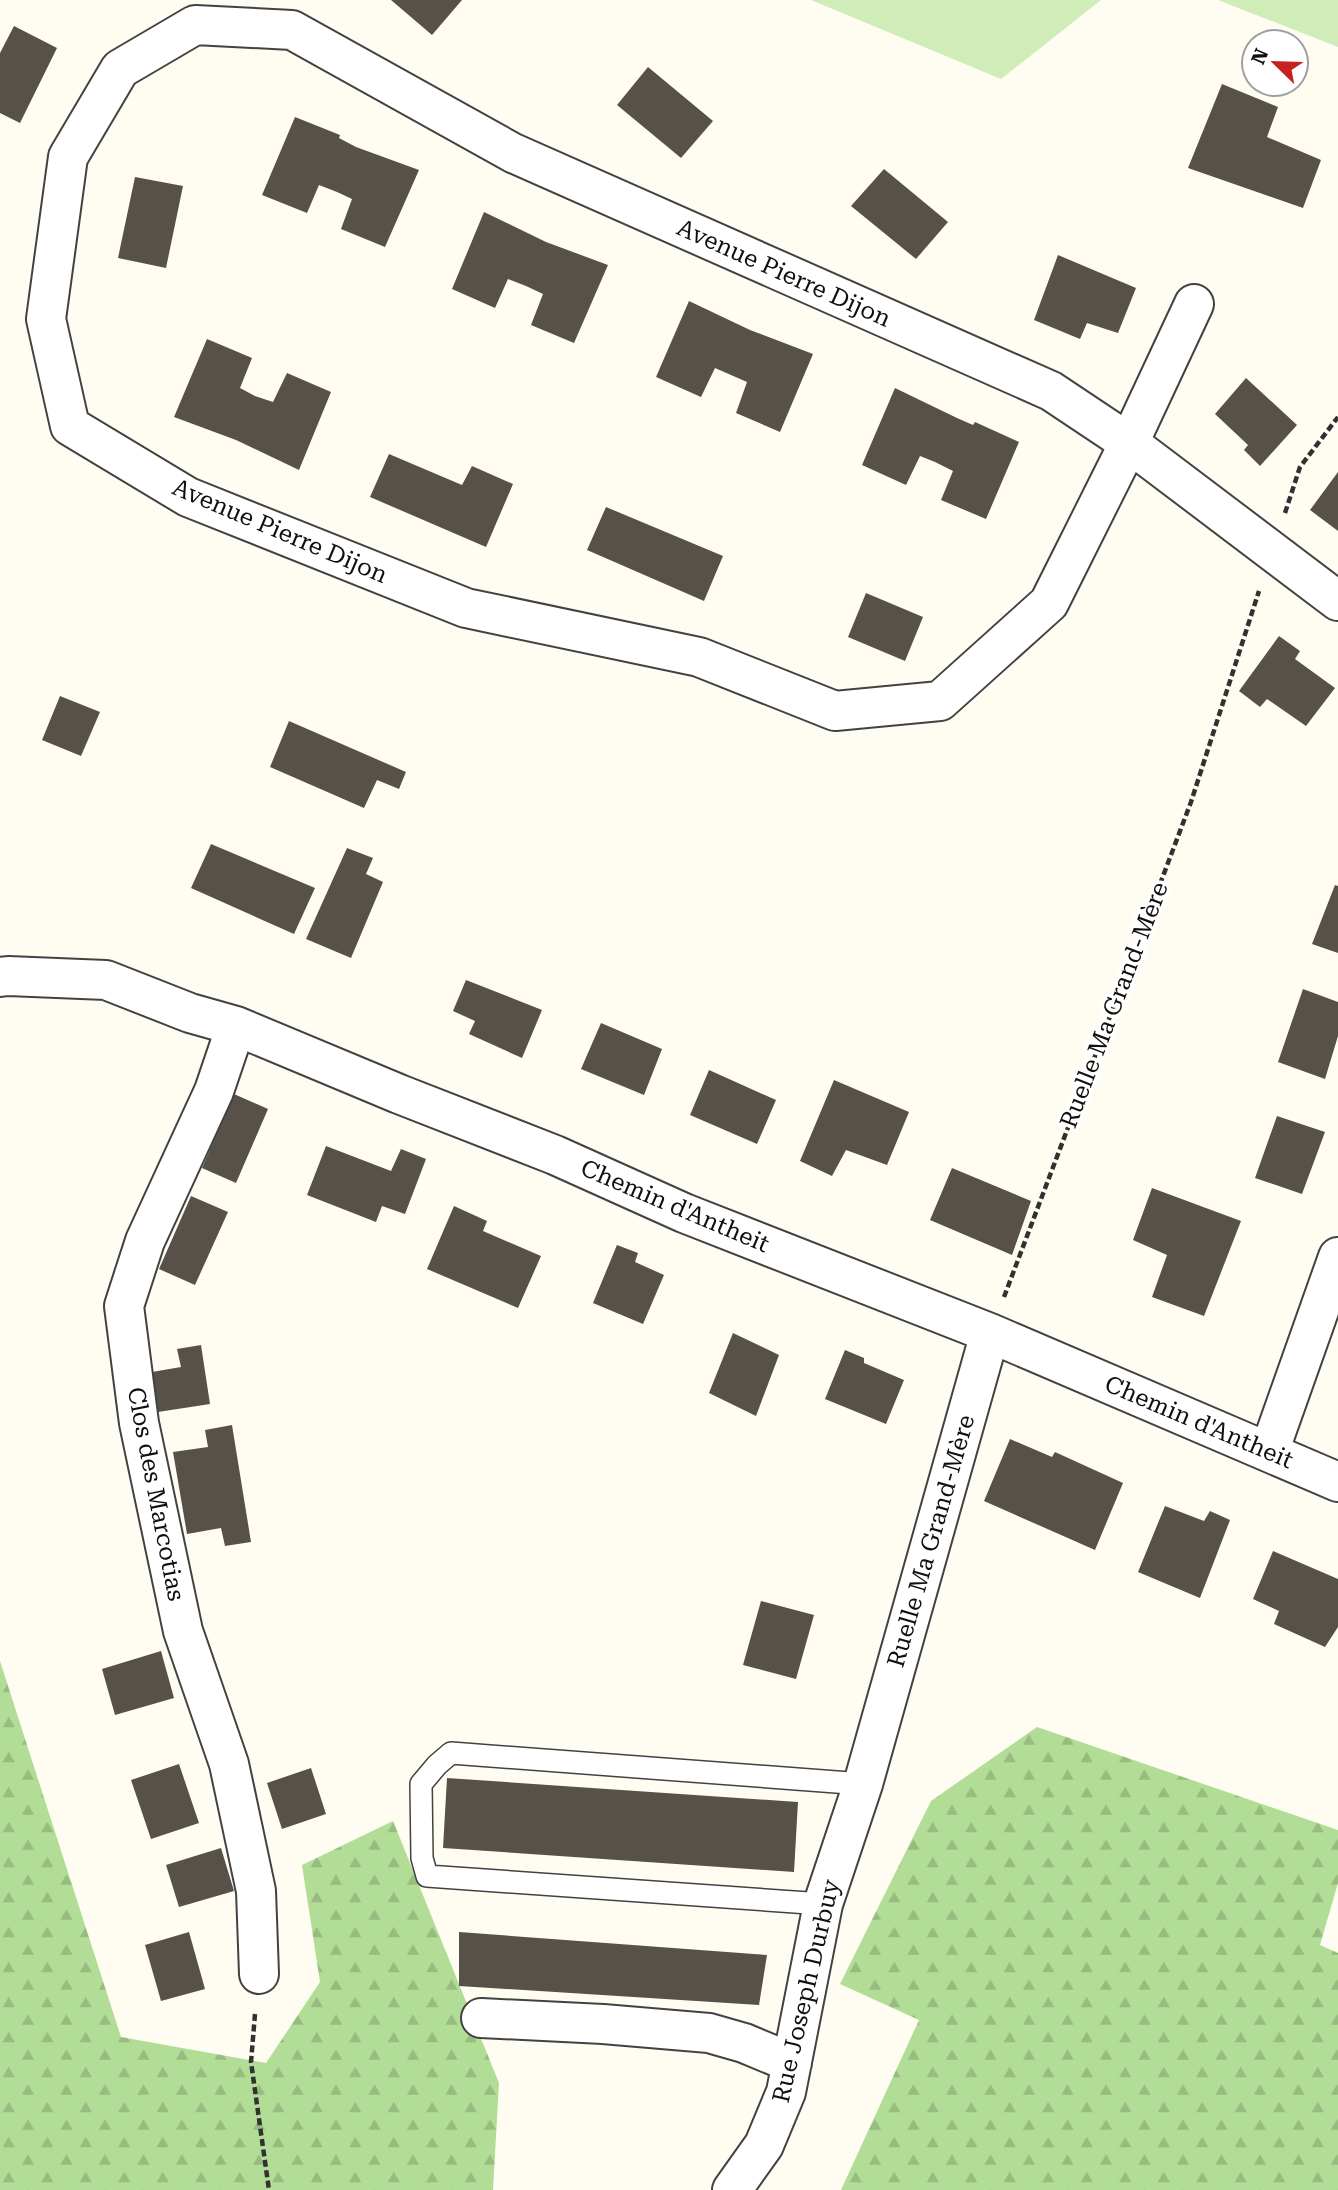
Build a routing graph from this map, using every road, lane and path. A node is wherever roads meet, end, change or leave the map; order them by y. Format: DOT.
graph roads {
  1 [pos="1194,304"];
  2 [pos="1338,417"];
  3 [pos="1129,443"];
  4 [pos="1272,550"];
  5 [pos="1338,601"];
  6 [pos="0,977"];
  7 [pos="236,1026"];
  8 [pos="1338,1257"];
  9 [pos="990,1333"];
  10 [pos="1269,1452"];
  11 [pos="1338,1482"];
  12 [pos="863,1784"];
  13 [pos="823,1904"];
  14 [pos="259,1974"];
  15 [pos="481,2018"];
  16 [pos="792,2063"];
  17 [pos="269,2190"];
  18 [pos="732,2190"];
  1 -- 3 [label="street"];
  2 -- 4 [label="path, Ruelle Ma Grand-Mère"];
  3 -- 3 [label="street, Avenue Pierre Dijon"];
  3 -- 4 [label="street, Avenue Pierre Dijon"];
  4 -- 5 [label="street, Avenue Pierre Dijon"];
  4 -- 9 [label="path, Ruelle Ma Grand-Mère"];
  6 -- 7 [label="street, Chemin d'Antheit"];
  7 -- 9 [label="street, Chemin d'Antheit"];
  7 -- 14 [label="street, Clos des Marcotias"];
  8 -- 10 [label="street"];
  9 -- 10 [label="street, Chemin d'Antheit"];
  9 -- 12 [label="street, Ruelle Ma Grand-Mère"];
  10 -- 11 [label="street, Chemin d'Antheit"];
  12 -- 13 [label="street, Rue Joseph Durbuy"];
  12 -- 13 [label="lane"];
  13 -- 16 [label="street, Rue Joseph Durbuy"];
  14 -- 17 [label="path"];
  15 -- 16 [label="street"];
  16 -- 18 [label="street, Rue Joseph Durbuy"];
}
